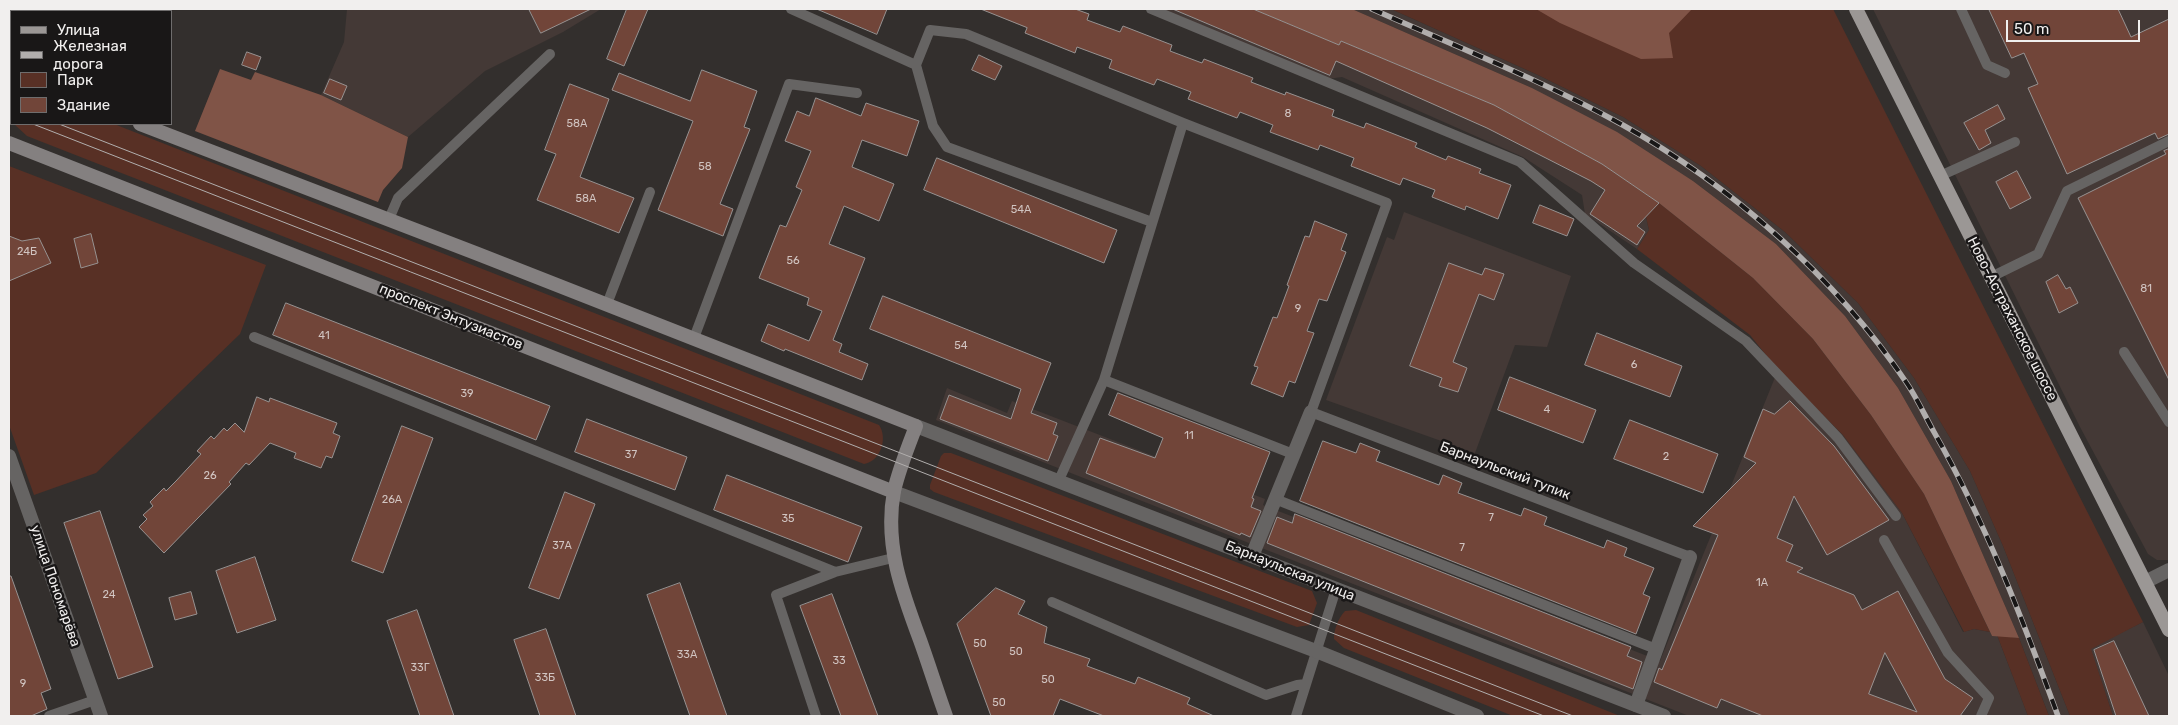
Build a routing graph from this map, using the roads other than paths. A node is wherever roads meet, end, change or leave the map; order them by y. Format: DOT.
graph roads {
  1 [pos="791,9"];
  2 [pos="1151,9"];
  3 [pos="1856,9"];
  4 [pos="1961,9"];
  5 [pos="550,54"];
  6 [pos="916,65"];
  7 [pos="2005,72"];
  8 [pos="857,93"];
  9 [pos="1183,123"];
  10 [pos="143,125"];
  11 [pos="2169,141"];
  12 [pos="2015,142"];
  13 [pos="9,143"];
  14 [pos="1940,176"];
  15 [pos="650,192"];
  16 [pos="389,219"];
  17 [pos="1152,222"];
  18 [pos="1991,277"];
  19 [pos="607,304"];
  20 [pos="254,337"];
  21 [pos="694,338"];
  22 [pos="2124,352"];
  23 [pos="1104,380"];
  24 [pos="1311,412"];
  25 [pos="2169,422"];
  26 [pos="916,426"];
  27 [pos="1294,454"];
  28 [pos="9,456"];
  29 [pos="1059,480"];
  30 [pos="894,492"];
  31 [pos="1275,499"];
  32 [pos="1896,516"];
  33 [pos="1884,540"];
  34 [pos="1252,556"];
  35 [pos="1690,557"];
  36 [pos="893,558"];
  37 [pos="2169,570"];
  38 [pos="835,572"];
  39 [pos="2145,582"];
  40 [pos="1336,589"];
  41 [pos="1052,602"];
  42 [pos="2169,630"];
  43 [pos="1656,649"];
  44 [pos="1316,651"];
  45 [pos="1306,684"];
  46 [pos="95,700"];
  47 [pos="1636,705"];
  48 [pos="48,716"];
  49 [pos="101,716"];
  50 [pos="816,716"];
  51 [pos="946,716"];
  52 [pos="1296,716"];
  53 [pos="1477,716"];
  54 [pos="1664,716"];
  55 [pos="1981,716"];
  1 -- 6 [label="lane"];
  2 -- 32 [label="lane"];
  3 -- 14 [label="main road, Ново-Астраханское шоссе"];
  4 -- 7 [label="lane"];
  5 -- 16 [label="lane"];
  6 -- 9 [label="lane"];
  6 -- 17 [label="lane"];
  8 -- 21 [label="lane"];
  9 -- 17 [label="lane"];
  9 -- 24 [label="lane"];
  10 -- 16 [label="main road"];
  11 -- 18 [label="lane"];
  12 -- 14 [label="lane"];
  13 -- 30 [label="main road, проспект Энтузиастов"];
  14 -- 18 [label="main road, Ново-Астраханское шоссе"];
  15 -- 19 [label="lane"];
  16 -- 19 [label="main road"];
  17 -- 23 [label="lane"];
  18 -- 39 [label="main road, Ново-Астраханское шоссе"];
  19 -- 21 [label="main road"];
  20 -- 38 [label="lane"];
  21 -- 26 [label="main road"];
  22 -- 25 [label="lane"];
  23 -- 27 [label="lane"];
  23 -- 29 [label="lane"];
  24 -- 27 [label="street"];
  24 -- 35 [label="lane, Барнаульский тупик"];
  26 -- 29 [label="street, Барнаульская улица"];
  26 -- 30 [label="main road"];
  27 -- 31 [label="street"];
  28 -- 46 [label="street, улица Пономарёва"];
  29 -- 34 [label="street, Барнаульская улица"];
  30 -- 36 [label="main road"];
  30 -- 44 [label="street"];
  31 -- 34 [label="street"];
  31 -- 43 [label="lane"];
  33 -- 55 [label="lane"];
  34 -- 40 [label="street, Барнаульская улица"];
  35 -- 43 [label="street"];
  36 -- 38 [label="lane"];
  36 -- 51 [label="main road"];
  37 -- 39 [label="street"];
  38 -- 50 [label="lane"];
  39 -- 42 [label="main road, Ново-Астраханское шоссе"];
  40 -- 44 [label="lane"];
  40 -- 47 [label="street, Барнаульская улица"];
  41 -- 45 [label="lane"];
  43 -- 47 [label="street"];
  44 -- 45 [label="lane"];
  44 -- 53 [label="street"];
  45 -- 52 [label="lane"];
  46 -- 48 [label="lane"];
  46 -- 49 [label="street, улица Пономарёва"];
  47 -- 54 [label="street, Барнаульская улица"];
}
